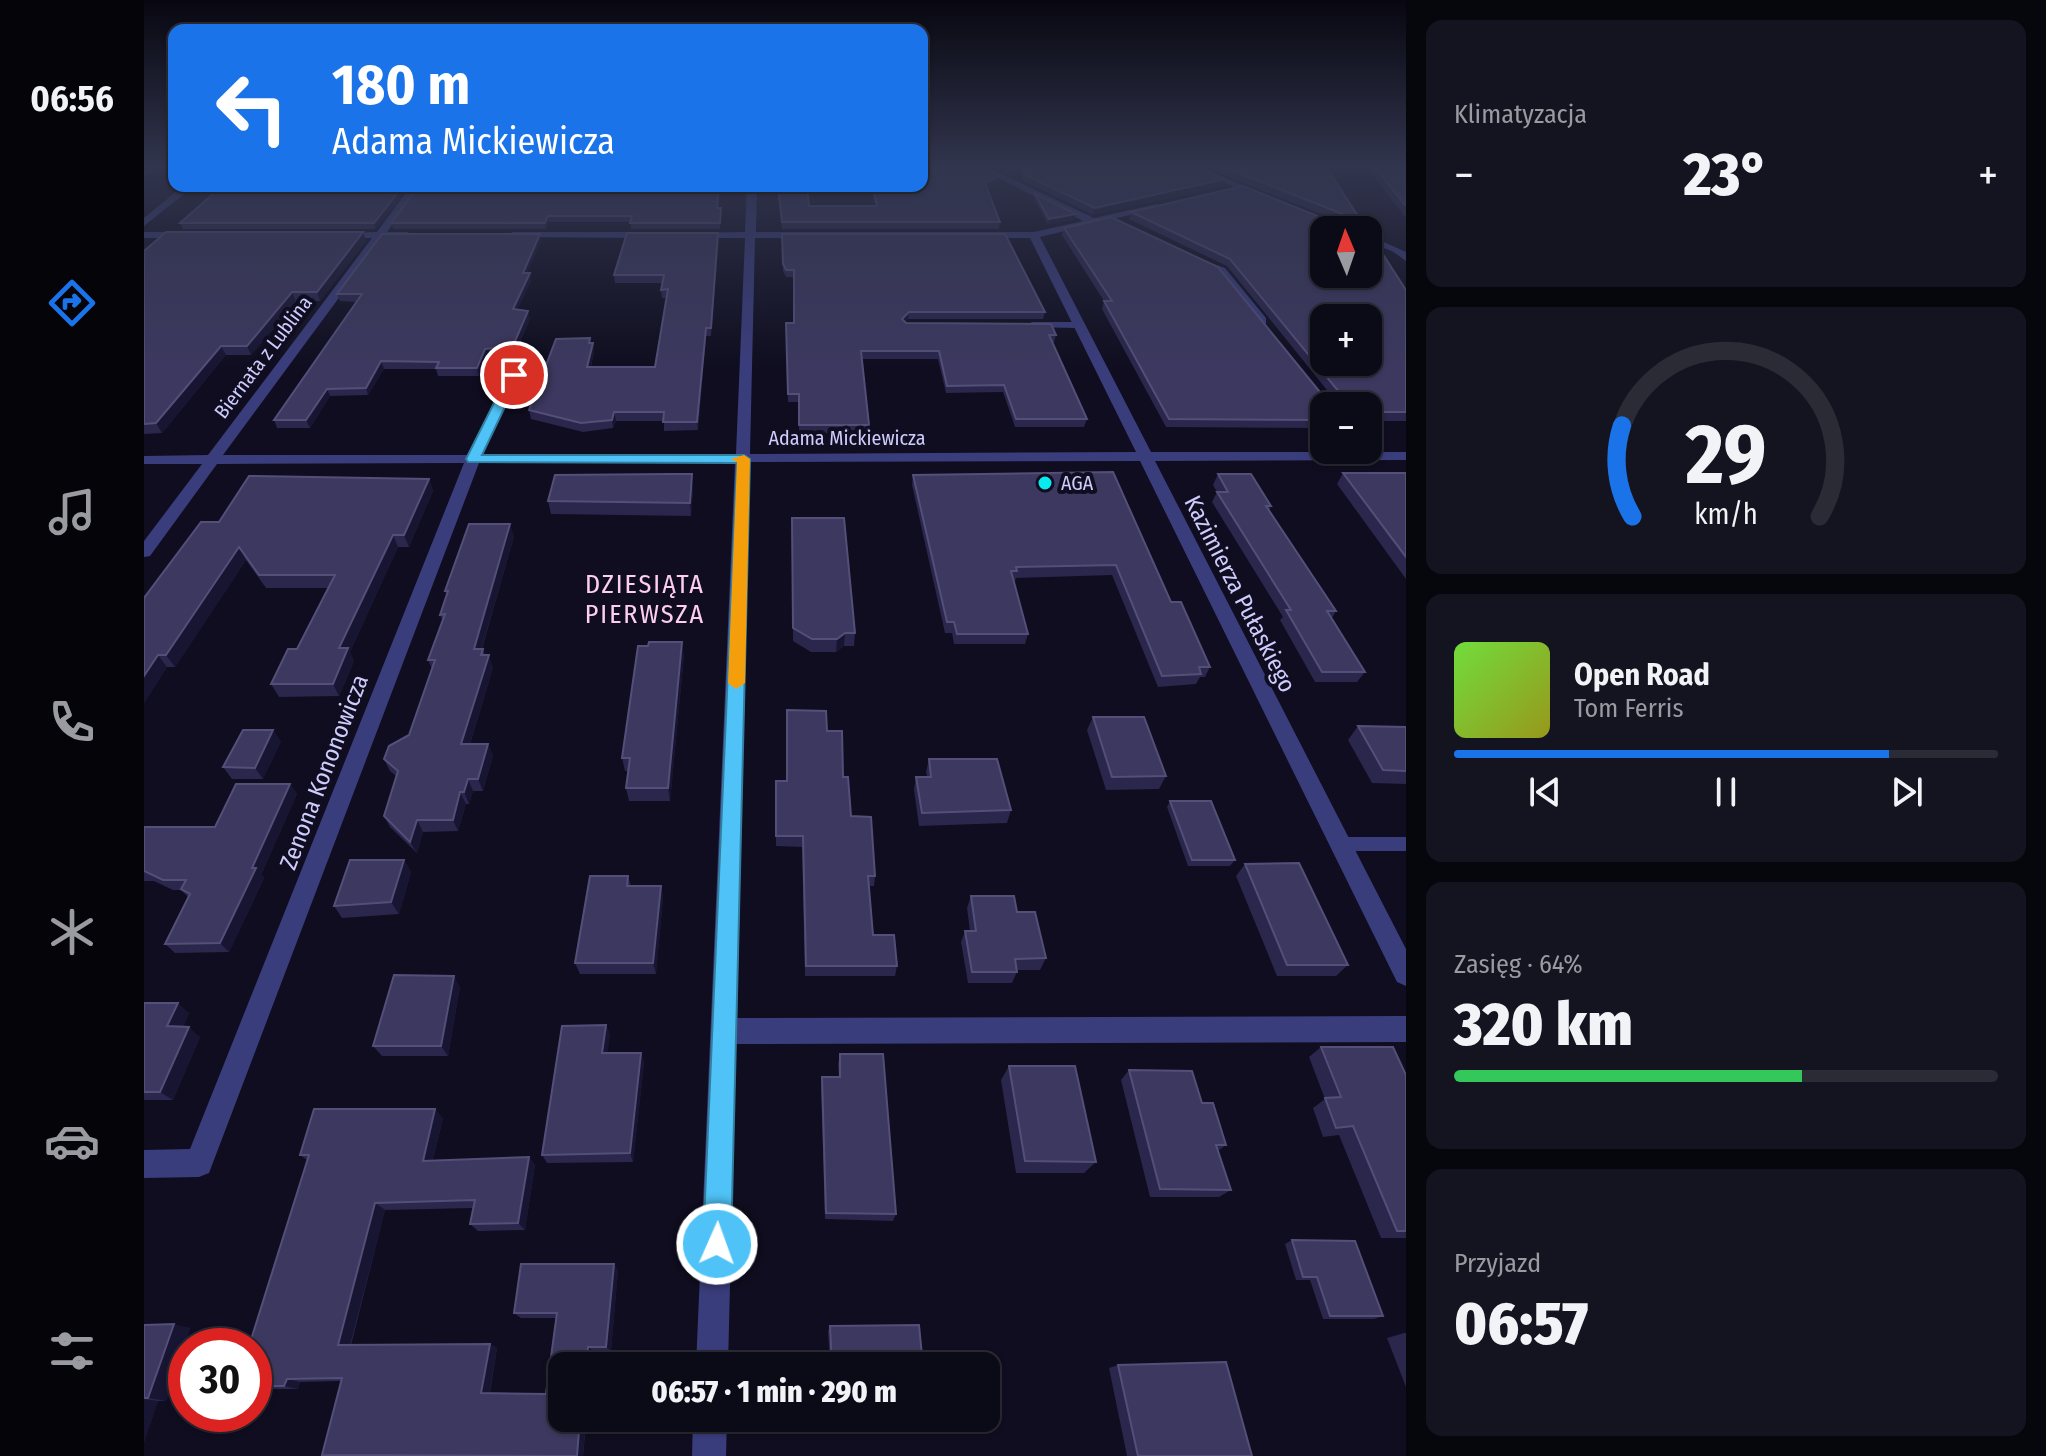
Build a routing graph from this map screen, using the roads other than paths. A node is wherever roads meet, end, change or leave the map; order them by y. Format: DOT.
graph roads {
  1 [pos="1043,233"];
  2 [pos="750,234"];
  3 [pos="144,235"];
  4 [pos="200,235"];
  5 [pos="320,235"];
  6 [pos="380,235"];
  7 [pos="423,235"];
  8 [pos="501,235"];
  9 [pos="671,235"];
  10 [pos="686,235"];
  11 [pos="1034,235"];
  12 [pos="1401,247"];
  13 [pos="1179,250"];
  14 [pos="1406,258"];
  15 [pos="1016,325"];
  16 [pos="1077,325"];
  17 [pos="1271,332"];
  18 [pos="525,351"];
  19 [pos="1310,454"];
  20 [pos="1382,454"];
  21 [pos="1406,456"];
  22 [pos="1145,457"];
  23 [pos="473,459"];
  24 [pos="744,459"];
  25 [pos="144,460"];
  26 [pos="212,460"];
  27 [pos="144,552"];
  28 [pos="1339,844"];
  29 [pos="1406,844"];
  30 [pos="1406,974"];
  31 [pos="1406,1029"];
  32 [pos="725,1031"];
  33 [pos="144,1164"];
  34 [pos="713,1352"];
  35 [pos="710,1432"];
  36 [pos="709,1456"];
  1 -- 11 [label="street"];
  2 -- 10 [label="street"];
  2 -- 11 [label="street"];
  2 -- 24 [label="street"];
  3 -- 4 [label="street"];
  5 -- 6 [label="street"];
  6 -- 7 [label="street"];
  6 -- 26 [label="street, Biernata z Lublina"];
  8 -- 9 [label="street"];
  11 -- 16 [label="street, Kazimierza Pułaskiego"];
  12 -- 14 [label="street"];
  13 -- 17 [label="street"];
  15 -- 16 [label="lane"];
  16 -- 22 [label="street, Kazimierza Pułaskiego"];
  18 -- 23 [label="street, Zenona Kononowicza"];
  19 -- 22 [label="street, Adama Mickiewicza"];
  20 -- 21 [label="street, Adama Mickiewicza"];
  22 -- 24 [label="street, Adama Mickiewicza"];
  22 -- 28 [label="street, Kazimierza Pułaskiego"];
  23 -- 24 [label="street, Adama Mickiewicza"];
  23 -- 26 [label="street, Adama Mickiewicza"];
  23 -- 33 [label="street, Zenona Kononowicza"];
  24 -- 32 [label="street"];
  25 -- 26 [label="street, Adama Mickiewicza"];
  26 -- 27 [label="street, Biernata z Lublina"];
  28 -- 29 [label="lane"];
  28 -- 30 [label="street, Kazimierza Pułaskiego"];
  31 -- 32 [label="street"];
  32 -- 34 [label="street"];
  35 -- 36 [label="street"];
}
